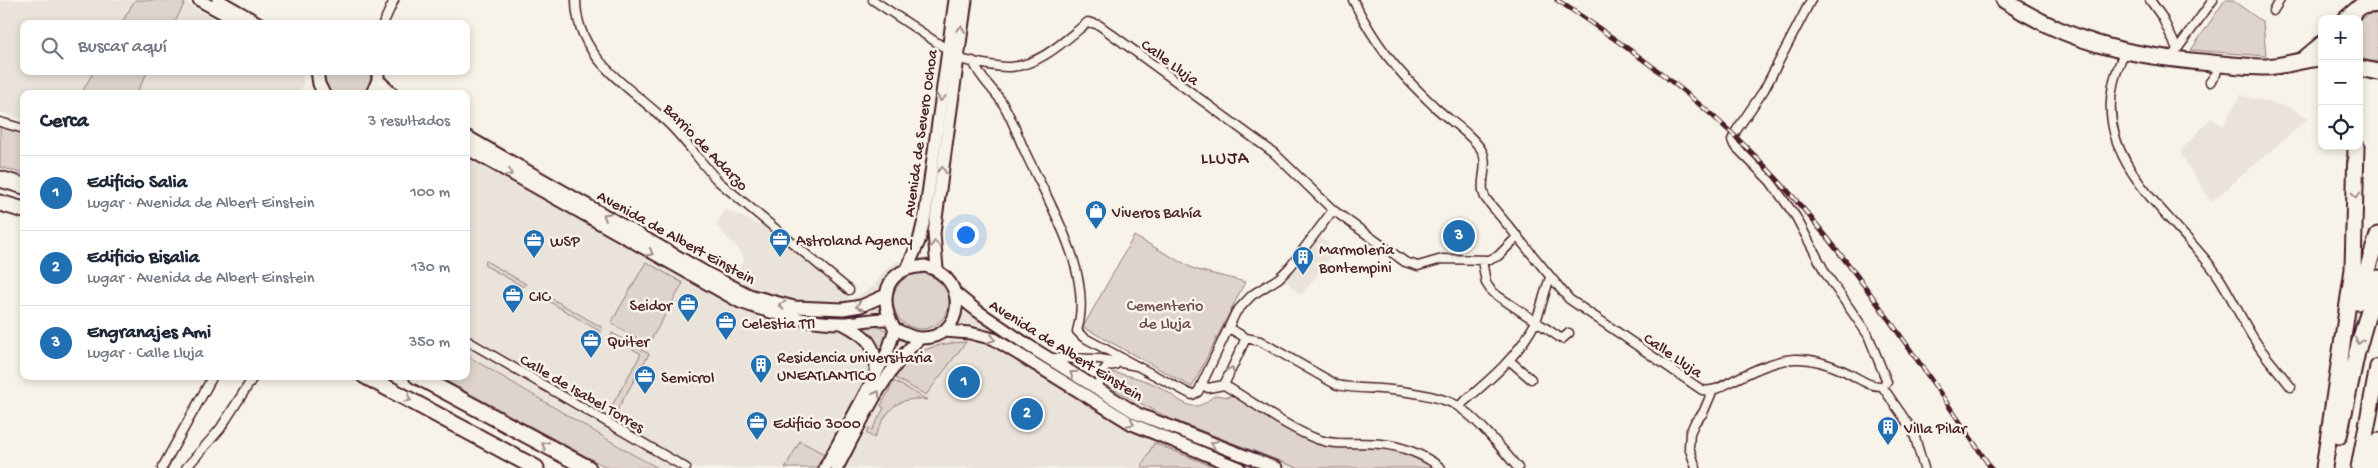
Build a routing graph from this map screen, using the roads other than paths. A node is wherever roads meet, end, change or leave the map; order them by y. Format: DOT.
graph roads {
  1 [pos="199,0"];
  2 [pos="218,0"];
  3 [pos="394,0"];
  4 [pos="576,0"];
  5 [pos="873,0"];
  6 [pos="956,0"];
  7 [pos="966,0"];
  8 [pos="1353,0"];
  9 [pos="1812,0"];
  10 [pos="2004,0"];
  11 [pos="2150,0"];
  12 [pos="2213,0"];
  13 [pos="2280,0"];
  14 [pos="2378,4"];
  15 [pos="2273,11"];
  16 [pos="2350,15"];
  17 [pos="235,20"];
  18 [pos="253,20"];
  19 [pos="384,20"];
  20 [pos="2318,47"];
  21 [pos="948,50"];
  22 [pos="2124,52"];
  23 [pos="2173,54"];
  24 [pos="2318,58"];
  25 [pos="957,59"];
  26 [pos="2304,59"];
  27 [pos="973,61"];
  28 [pos="2218,64"];
  29 [pos="2363,69"];
  30 [pos="2378,72"];
  31 [pos="318,75"];
  32 [pos="378,76"];
  33 [pos="2210,82"];
  34 [pos="320,90"];
  35 [pos="373,90"];
  36 [pos="390,90"];
  37 [pos="0,122"];
  38 [pos="20,128"];
  39 [pos="470,138"];
  40 [pos="470,150"];
  41 [pos="2356,150"];
  42 [pos="0,179"];
  43 [pos="20,185"];
  44 [pos="0,202"];
  45 [pos="20,209"];
  46 [pos="1333,210"];
  47 [pos="2378,235"];
  48 [pos="1518,236"];
  49 [pos="1482,260"];
  50 [pos="906,269"];
  51 [pos="937,269"];
  52 [pos="1550,278"];
  53 [pos="2378,278"];
  54 [pos="849,290"];
  55 [pos="886,294"];
  56 [pos="956,294"];
  57 [pos="1536,320"];
  58 [pos="842,323"];
  59 [pos="892,324"];
  60 [pos="1229,328"];
  61 [pos="944,331"];
  62 [pos="1569,333"];
  63 [pos="920,338"];
  64 [pos="1246,338"];
  65 [pos="470,342"];
  66 [pos="1049,359"];
  67 [pos="1510,361"];
  68 [pos="1122,364"];
  69 [pos="1137,366"];
  70 [pos="2378,367"];
  71 [pos="876,376"];
  72 [pos="1531,379"];
  73 [pos="212,380"];
  74 [pos="251,380"];
  75 [pos="372,380"];
  76 [pos="424,380"];
  77 [pos="1202,385"];
  78 [pos="1224,385"];
  79 [pos="1882,386"];
  80 [pos="2291,387"];
  81 [pos="1097,390"];
  82 [pos="1712,392"];
  83 [pos="1458,406"];
  84 [pos="2333,409"];
  85 [pos="2378,441"];
  86 [pos="162,468"];
  87 [pos="186,468"];
  88 [pos="536,468"];
  89 [pos="588,468"];
  90 [pos="686,468"];
  91 [pos="825,468"];
  92 [pos="837,468"];
  93 [pos="1239,468"];
  94 [pos="1276,468"];
  95 [pos="1441,468"];
  96 [pos="1518,468"];
  97 [pos="1696,468"];
  98 [pos="1924,468"];
  99 [pos="2324,468"];
  100 [pos="2334,468"];
  101 [pos="2359,468"];
  102 [pos="2374,468"];
  1 -- 17 [label="main road"];
  2 -- 18 [label="main road"];
  3 -- 19 [label="street"];
  4 -- 54 [label="street, Barrio de Adarzo"];
  5 -- 21 [label="street"];
  6 -- 21 [label="main road, Avenida de Severo Ochoa"];
  25 -- 7 [label="main road, Avenida de Severo Ochoa, one-way"];
  8 -- 48 [label="street, Calle Lluja"];
  9 -- 79 [label="street"];
  10 -- 22 [label="highway"];
  11 -- 23 [label="street"];
  12 -- 23 [label="street"];
  13 -- 15 [label="street"];
  14 -- 16 [label="highway"];
  20 -- 26 [label="highway"];
  21 -- 50 [label="main road, Avenida de Severo Ochoa, one-way"];
  22 -- 23 [label="highway"];
  22 -- 80 [label="street"];
  23 -- 28 [label="highway"];
  24 -- 26 [label="highway"];
  25 -- 27 [label="street, Calle Lluja"];
  51 -- 25 [label="main road, Avenida de Severo Ochoa, one-way"];
  26 -- 28 [label="highway"];
  27 -- 46 [label="street, Calle Lluja"];
  27 -- 69 [label="street"];
  28 -- 33 [label="street"];
  29 -- 30 [label="highway"];
  31 -- 34 [label="main road"];
  32 -- 35 [label="main road"];
  32 -- 36 [label="main road"];
  37 -- 38 [label="street"];
  55 -- 39 [label="main road, Avenida de Albert Einstein, one-way"];
  40 -- 58 [label="main road, Avenida de Albert Einstein, one-way"];
  41 -- 84 [label="highway, one-way"];
  42 -- 43 [label="highway"];
  44 -- 45 [label="highway"];
  46 -- 49 [label="street, Calle Lluja"];
  46 -- 60 [label="street"];
  47 -- 84 [label="highway"];
  48 -- 49 [label="street, Calle Lluja"];
  48 -- 52 [label="street, Calle Lluja"];
  49 -- 57 [label="street"];
  50 -- 51 [label="main road"];
  50 -- 55 [label="main road"];
  51 -- 56 [label="main road"];
  52 -- 57 [label="street"];
  52 -- 82 [label="street, Calle Lluja"];
  53 -- 100 [label="highway, one-way"];
  55 -- 59 [label="main road"];
  56 -- 61 [label="main road"];
  56 -- 66 [label="main road, Avenida de Albert Einstein"];
  57 -- 62 [label="street"];
  57 -- 67 [label="street"];
  58 -- 59 [label="main road, Avenida de Albert Einstein"];
  58 -- 71 [label="main road, Avenida de Albert Einstein"];
  59 -- 63 [label="main road"];
  59 -- 71 [label="main road"];
  60 -- 64 [label="street"];
  60 -- 77 [label="street"];
  61 -- 63 [label="main road"];
  61 -- 93 [label="main road, Avenida de Albert Einstein, one-way"];
  92 -- 63 [label="main road, one-way"];
  78 -- 64 [label="street, one-way"];
  64 -- 83 [label="street"];
  65 -- 90 [label="street, Calle de Isabel Torres"];
  66 -- 68 [label="street"];
  81 -- 66 [label="main road, Avenida de Albert Einstein, one-way"];
  67 -- 72 [label="street"];
  67 -- 83 [label="street"];
  68 -- 69 [label="street"];
  68 -- 81 [label="street"];
  69 -- 77 [label="street"];
  70 -- 101 [label="highway"];
  71 -- 91 [label="main road"];
  73 -- 86 [label="street"];
  74 -- 87 [label="street"];
  75 -- 88 [label="highway, one-way"];
  89 -- 76 [label="highway, one-way"];
  77 -- 78 [label="street"];
  78 -- 95 [label="street"];
  79 -- 82 [label="street, Calle Lluja"];
  79 -- 98 [label="street"];
  94 -- 81 [label="main road, Avenida de Albert Einstein, one-way"];
  82 -- 97 [label="street"];
  83 -- 96 [label="street"];
  84 -- 99 [label="highway"];
  85 -- 102 [label="highway"];
}
